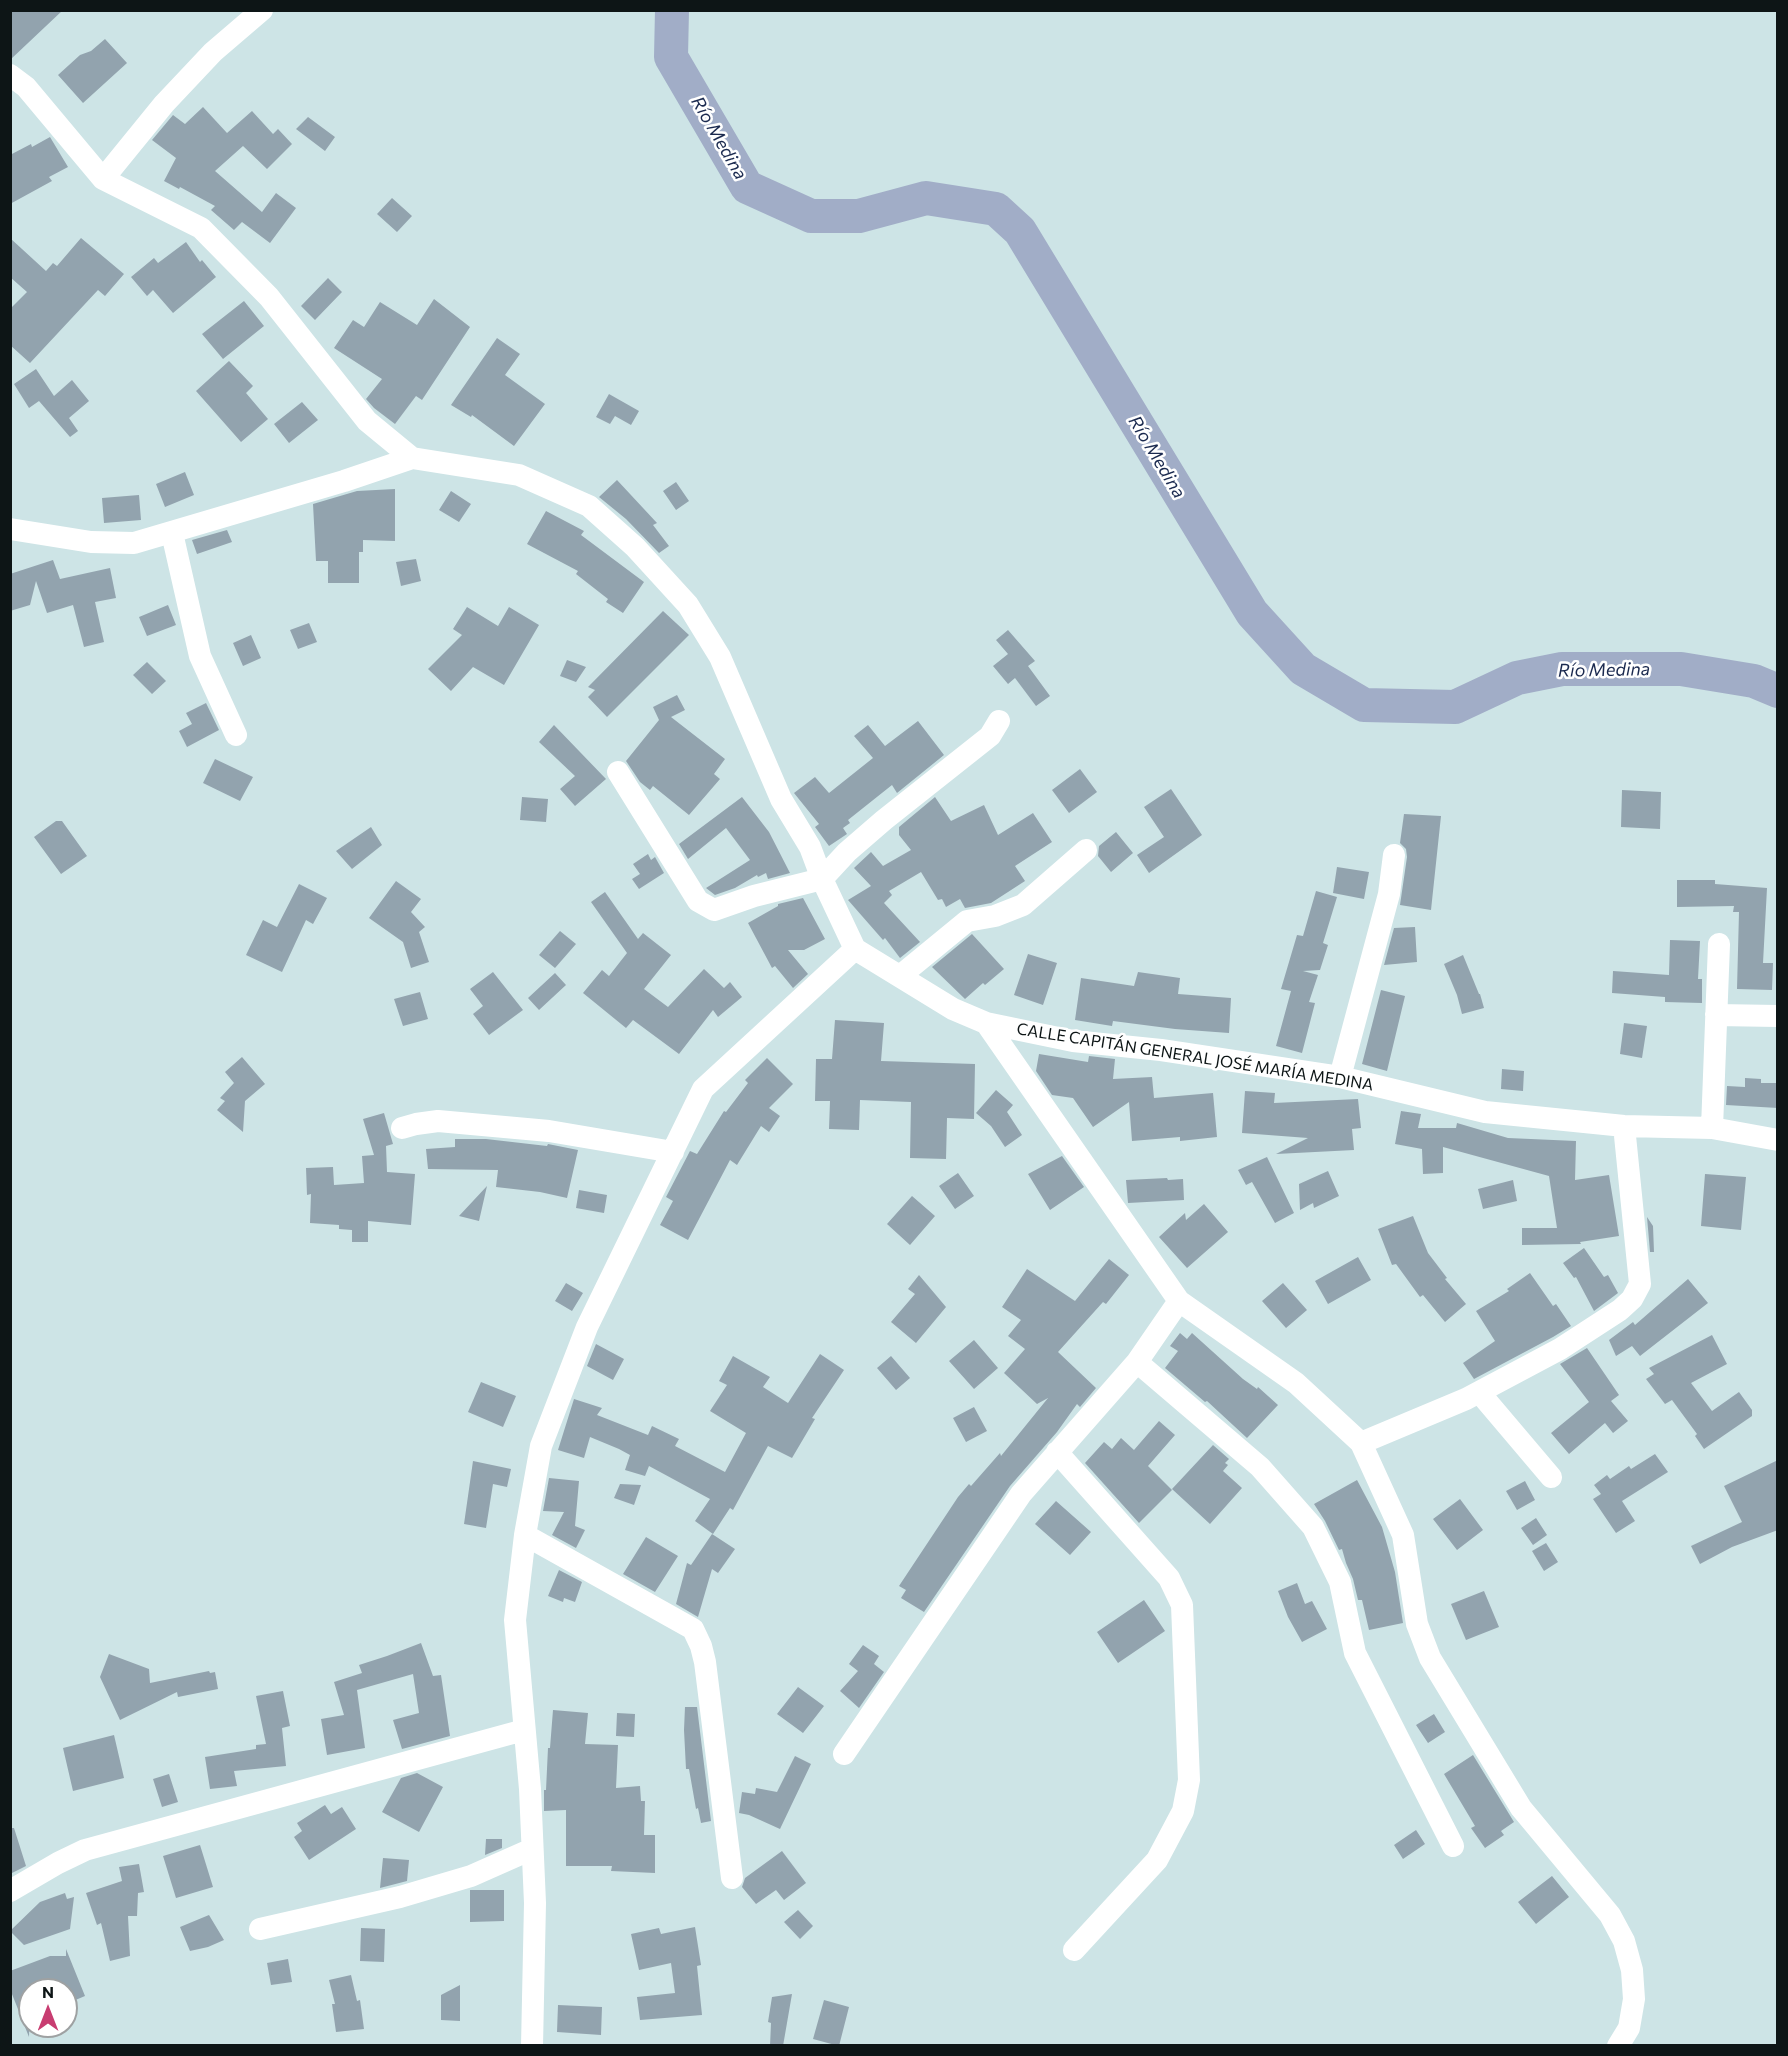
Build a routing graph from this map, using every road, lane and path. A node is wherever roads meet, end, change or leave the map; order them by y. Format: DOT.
graph roads {
  1 [pos="262,10"];
  2 [pos="13,82"];
  3 [pos="103,179"];
  4 [pos="412,458"];
  5 [pos="10,529"];
  6 [pos="172,533"];
  7 [pos="999,721"];
  8 [pos="236,735"];
  9 [pos="618,772"];
  10 [pos="1086,850"];
  11 [pos="1394,855"];
  12 [pos="822,879"];
  13 [pos="1719,944"];
  14 [pos="855,949"];
  15 [pos="900,976"];
  16 [pos="1716,1015"];
  17 [pos="1778,1016"];
  18 [pos="986,1023"];
  19 [pos="1340,1077"];
  20 [pos="1624,1126"];
  21 [pos="402,1128"];
  22 [pos="1712,1128"];
  23 [pos="1778,1140"];
  24 [pos="673,1152"];
  25 [pos="1179,1301"];
  26 [pos="1137,1362"];
  27 [pos="1479,1392"];
  28 [pos="1361,1443"];
  29 [pos="1058,1452"];
  30 [pos="1551,1477"];
  31 [pos="525,1535"];
  32 [pos="524,1730"];
  33 [pos="844,1754"];
  34 [pos="1453,1846"];
  35 [pos="532,1849"];
  36 [pos="732,1878"];
  37 [pos="10,1891"];
  38 [pos="260,1929"];
  39 [pos="1074,1950"];
  40 [pos="532,2046"];
  41 [pos="1618,2046"];
  1 -- 3 [label="street"];
  2 -- 3 [label="street"];
  3 -- 4 [label="street"];
  4 -- 6 [label="street"];
  4 -- 12 [label="street"];
  5 -- 6 [label="street"];
  6 -- 8 [label="street"];
  7 -- 12 [label="street"];
  9 -- 12 [label="street"];
  10 -- 15 [label="street"];
  11 -- 19 [label="street"];
  12 -- 14 [label="street"];
  13 -- 16 [label="street"];
  14 -- 15 [label="street, CALLE CAPITÁN GENERAL JOSÉ MARÍA MEDINA"];
  14 -- 24 [label="street"];
  15 -- 18 [label="street, CALLE CAPITÁN GENERAL JOSÉ MARÍA MEDINA"];
  16 -- 17 [label="street"];
  16 -- 22 [label="street"];
  18 -- 19 [label="street, CALLE CAPITÁN GENERAL JOSÉ MARÍA MEDINA"];
  18 -- 25 [label="street"];
  19 -- 20 [label="street, CALLE CAPITÁN GENERAL JOSÉ MARÍA MEDINA"];
  20 -- 22 [label="street, CALLE CAPITÁN GENERAL JOSÉ MARÍA MEDINA"];
  20 -- 27 [label="street"];
  21 -- 24 [label="street"];
  22 -- 23 [label="street, CALLE CAPITÁN GENERAL JOSÉ MARÍA MEDINA"];
  24 -- 31 [label="street"];
  25 -- 26 [label="street"];
  25 -- 28 [label="street"];
  26 -- 29 [label="street"];
  26 -- 34 [label="street"];
  27 -- 28 [label="street"];
  27 -- 30 [label="street"];
  28 -- 41 [label="street"];
  29 -- 33 [label="street"];
  29 -- 39 [label="street"];
  31 -- 32 [label="street"];
  31 -- 36 [label="street"];
  32 -- 35 [label="street"];
  32 -- 37 [label="street"];
  35 -- 38 [label="street"];
  35 -- 40 [label="street"];
}
